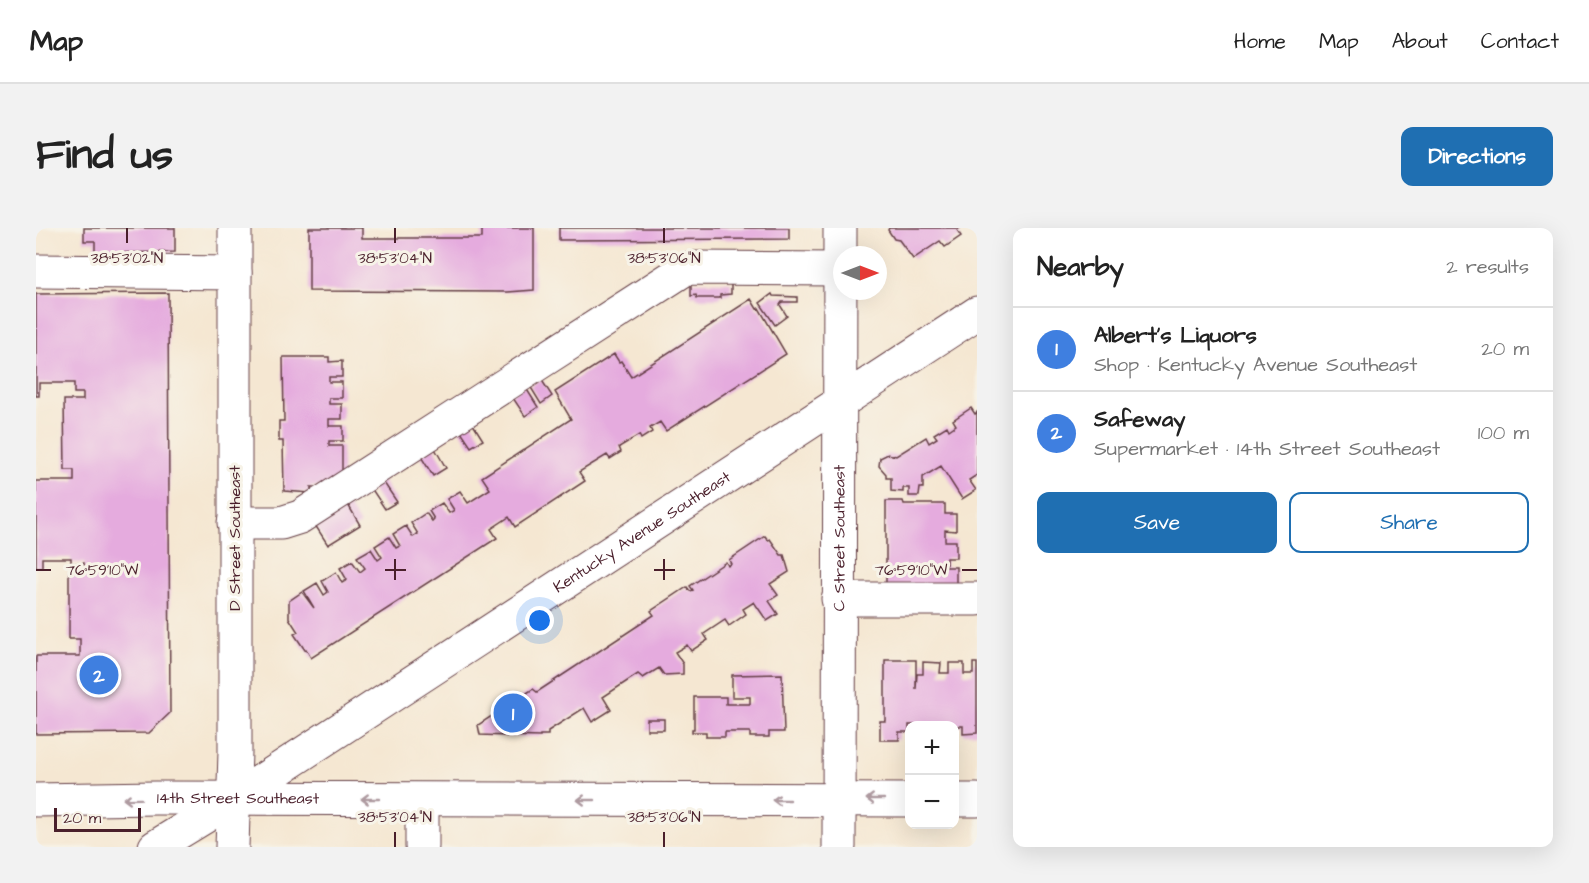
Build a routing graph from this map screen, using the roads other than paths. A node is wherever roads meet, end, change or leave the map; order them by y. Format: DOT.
graph roads {
  1 [pos="235,228"];
  2 [pos="840,228"];
  3 [pos="840,246"];
  4 [pos="833,269"];
  5 [pos="36,271"];
  6 [pos="235,273"];
  7 [pos="840,300"];
  8 [pos="977,313"];
  9 [pos="839,403"];
  10 [pos="234,524"];
  11 [pos="838,599"];
  12 [pos="977,599"];
  13 [pos="840,799"];
  14 [pos="36,800"];
  15 [pos="232,800"];
  16 [pos="422,800"];
  17 [pos="905,800"];
  18 [pos="959,800"];
  19 [pos="977,800"];
  20 [pos="155,847"];
  21 [pos="232,847"];
  22 [pos="422,847"];
  23 [pos="839,847"];
  1 -- 6 [label="street, D Street Southeast"];
  2 -- 3 [label="street, C Street Southeast"];
  4 -- 10 [label="street"];
  5 -- 6 [label="street"];
  6 -- 10 [label="street, D Street Southeast"];
  7 -- 9 [label="street, C Street Southeast"];
  8 -- 9 [label="street, Kentucky Avenue Southeast"];
  9 -- 11 [label="street, C Street Southeast"];
  9 -- 15 [label="street, Kentucky Avenue Southeast"];
  10 -- 15 [label="street, D Street Southeast"];
  11 -- 12 [label="street"];
  11 -- 13 [label="street, C Street Southeast"];
  13 -- 16 [label="street, 14th Street Southeast, one-way"];
  17 -- 13 [label="street, 14th Street Southeast, one-way"];
  13 -- 23 [label="street, C Street Southeast"];
  15 -- 14 [label="street, 14th Street Southeast, one-way"];
  16 -- 15 [label="street, 14th Street Southeast, one-way"];
  15 -- 20 [label="street, Kentucky Avenue Southeast"];
  15 -- 21 [label="street, D Street Southeast"];
  16 -- 22 [label="street"];
  18 -- 19 [label="street"];
}
